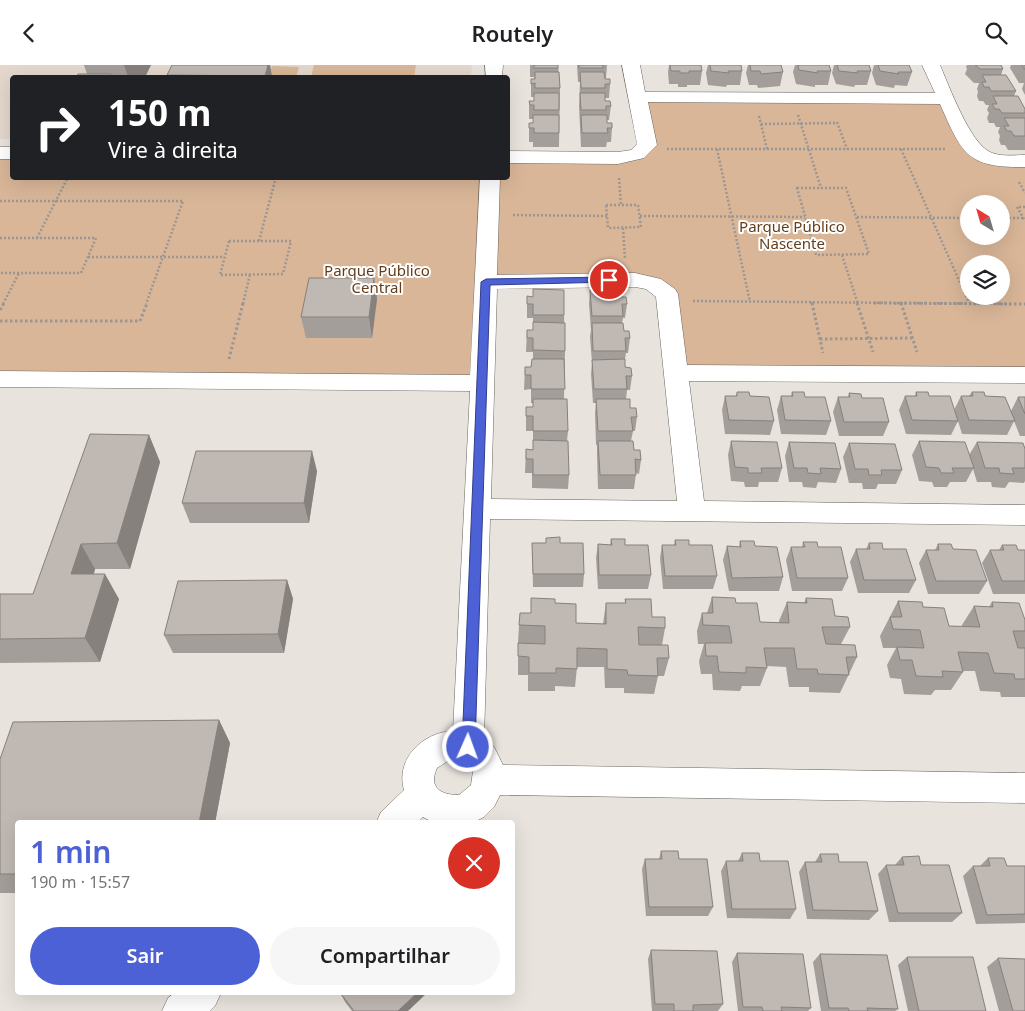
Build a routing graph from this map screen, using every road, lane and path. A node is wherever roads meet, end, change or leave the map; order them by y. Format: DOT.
graph roads {
  1 [pos="631,65"];
  2 [pos="931,65"];
  3 [pos="638,97"];
  4 [pos="754,98"];
  5 [pos="793,98"];
  6 [pos="828,98"];
  7 [pos="947,99"];
  8 [pos="801,123"];
  9 [pos="837,123"];
  10 [pos="761,124"];
  11 [pos="642,149"];
  12 [pos="717,149"];
  13 [pos="768,149"];
  14 [pos="809,149"];
  15 [pos="847,149"];
  16 [pos="901,149"];
  17 [pos="974,149"];
  18 [pos="510,157"];
  19 [pos="618,158"];
  20 [pos="1025,161"];
  21 [pos="66,180"];
  22 [pos="275,180"];
  23 [pos="490,180"];
  24 [pos="821,188"];
  25 [pos="0,201"];
  26 [pos="56,201"];
  27 [pos="621,205"];
  28 [pos="1025,207"];
  29 [pos="488,215"];
  30 [pos="607,216"];
  31 [pos="640,216"];
  32 [pos="732,217"];
  33 [pos="805,217"];
  34 [pos="857,217"];
  35 [pos="931,217"];
  36 [pos="960,218"];
  37 [pos="1010,219"];
  38 [pos="1024,220"];
  39 [pos="623,228"];
  40 [pos="0,238"];
  41 [pos="37,238"];
  42 [pos="259,241"];
  43 [pos="842,255"];
  44 [pos="88,257"];
  45 [pos="163,257"];
  46 [pos="224,257"];
  47 [pos="0,273"];
  48 [pos="19,273"];
  49 [pos="250,274"];
  50 [pos="626,279"];
  51 [pos="486,282"];
  52 [pos="960,283"];
  53 [pos="668,301"];
  54 [pos="750,302"];
  55 [pos="812,302"];
  56 [pos="858,303"];
  57 [pos="901,303"];
  58 [pos="960,303"];
  59 [pos="1010,303"];
  60 [pos="1025,303"];
  61 [pos="0,310"];
  62 [pos="0,321"];
  63 [pos="820,339"];
  64 [pos="869,339"];
  65 [pos="913,339"];
  66 [pos="676,373"];
  67 [pos="828,374"];
  68 [pos="880,374"];
  69 [pos="925,375"];
  70 [pos="1025,375"];
  71 [pos="0,379"];
  72 [pos="223,381"];
  73 [pos="482,383"];
  74 [pos="477,509"];
  75 [pos="692,512"];
  76 [pos="1025,515"];
  77 [pos="468,747"];
  78 [pos="490,780"];
  79 [pos="1025,787"];
  80 [pos="421,796"];
  81 [pos="395,820"];
  82 [pos="200,995"];
  83 [pos="181,1011"];
  1 -- 3 [label="street"];
  2 -- 7 [label="street"];
  3 -- 4 [label="street"];
  3 -- 11 [label="street"];
  4 -- 5 [label="street"];
  4 -- 10 [label="path"];
  5 -- 6 [label="street"];
  5 -- 8 [label="path"];
  6 -- 7 [label="street"];
  6 -- 9 [label="path"];
  7 -- 17 [label="street"];
  8 -- 9 [label="path"];
  8 -- 10 [label="path"];
  8 -- 14 [label="path"];
  9 -- 15 [label="path"];
  10 -- 13 [label="path"];
  11 -- 12 [label="path"];
  11 -- 19 [label="street"];
  12 -- 13 [label="path"];
  12 -- 32 [label="path"];
  13 -- 14 [label="path"];
  14 -- 15 [label="path"];
  14 -- 24 [label="path"];
  15 -- 16 [label="path"];
  16 -- 17 [label="path"];
  16 -- 35 [label="path"];
  17 -- 20 [label="street"];
  18 -- 19 [label="street"];
  19 -- 27 [label="path"];
  21 -- 26 [label="path"];
  22 -- 42 [label="path"];
  23 -- 29 [label="street"];
  24 -- 33 [label="path"];
  24 -- 34 [label="path"];
  25 -- 26 [label="path"];
  26 -- 41 [label="path"];
  26 -- 45 [label="path"];
  27 -- 30 [label="path"];
  27 -- 31 [label="path"];
  28 -- 38 [label="path"];
  29 -- 30 [label="path"];
  29 -- 51 [label="street"];
  30 -- 39 [label="path"];
  31 -- 32 [label="path"];
  31 -- 39 [label="path"];
  32 -- 33 [label="path"];
  32 -- 54 [label="path"];
  33 -- 43 [label="path"];
  34 -- 35 [label="path"];
  34 -- 43 [label="path"];
  35 -- 36 [label="path"];
  35 -- 52 [label="path"];
  37 -- 38 [label="path"];
  39 -- 50 [label="path"];
  40 -- 41 [label="path"];
  41 -- 44 [label="path"];
  42 -- 46 [label="path"];
  42 -- 49 [label="path"];
  43 -- 56 [label="path"];
  44 -- 45 [label="path"];
  44 -- 48 [label="path"];
  45 -- 46 [label="path"];
  45 -- 62 [label="path"];
  46 -- 49 [label="path"];
  47 -- 48 [label="path"];
  48 -- 61 [label="path"];
  49 -- 72 [label="path"];
  50 -- 51 [label="street"];
  50 -- 53 [label="street"];
  51 -- 73 [label="street"];
  53 -- 54 [label="path"];
  53 -- 66 [label="street"];
  54 -- 55 [label="path"];
  55 -- 56 [label="path"];
  55 -- 63 [label="path"];
  56 -- 57 [label="path"];
  56 -- 64 [label="path"];
  57 -- 58 [label="path"];
  57 -- 65 [label="path"];
  59 -- 60 [label="path"];
  63 -- 64 [label="path"];
  63 -- 67 [label="path"];
  64 -- 65 [label="path"];
  64 -- 68 [label="path"];
  65 -- 69 [label="path"];
  66 -- 67 [label="street"];
  66 -- 75 [label="street"];
  67 -- 68 [label="street"];
  68 -- 69 [label="street"];
  69 -- 70 [label="street"];
  71 -- 72 [label="street"];
  72 -- 73 [label="street"];
  73 -- 74 [label="street"];
  74 -- 75 [label="street"];
  74 -- 77 [label="street"];
  75 -- 76 [label="street"];
  77 -- 78 [label="street"];
  77 -- 80 [label="street"];
  78 -- 79 [label="street"];
  78 -- 80 [label="street"];
  80 -- 81 [label="street"];
  82 -- 83 [label="street"];
}
